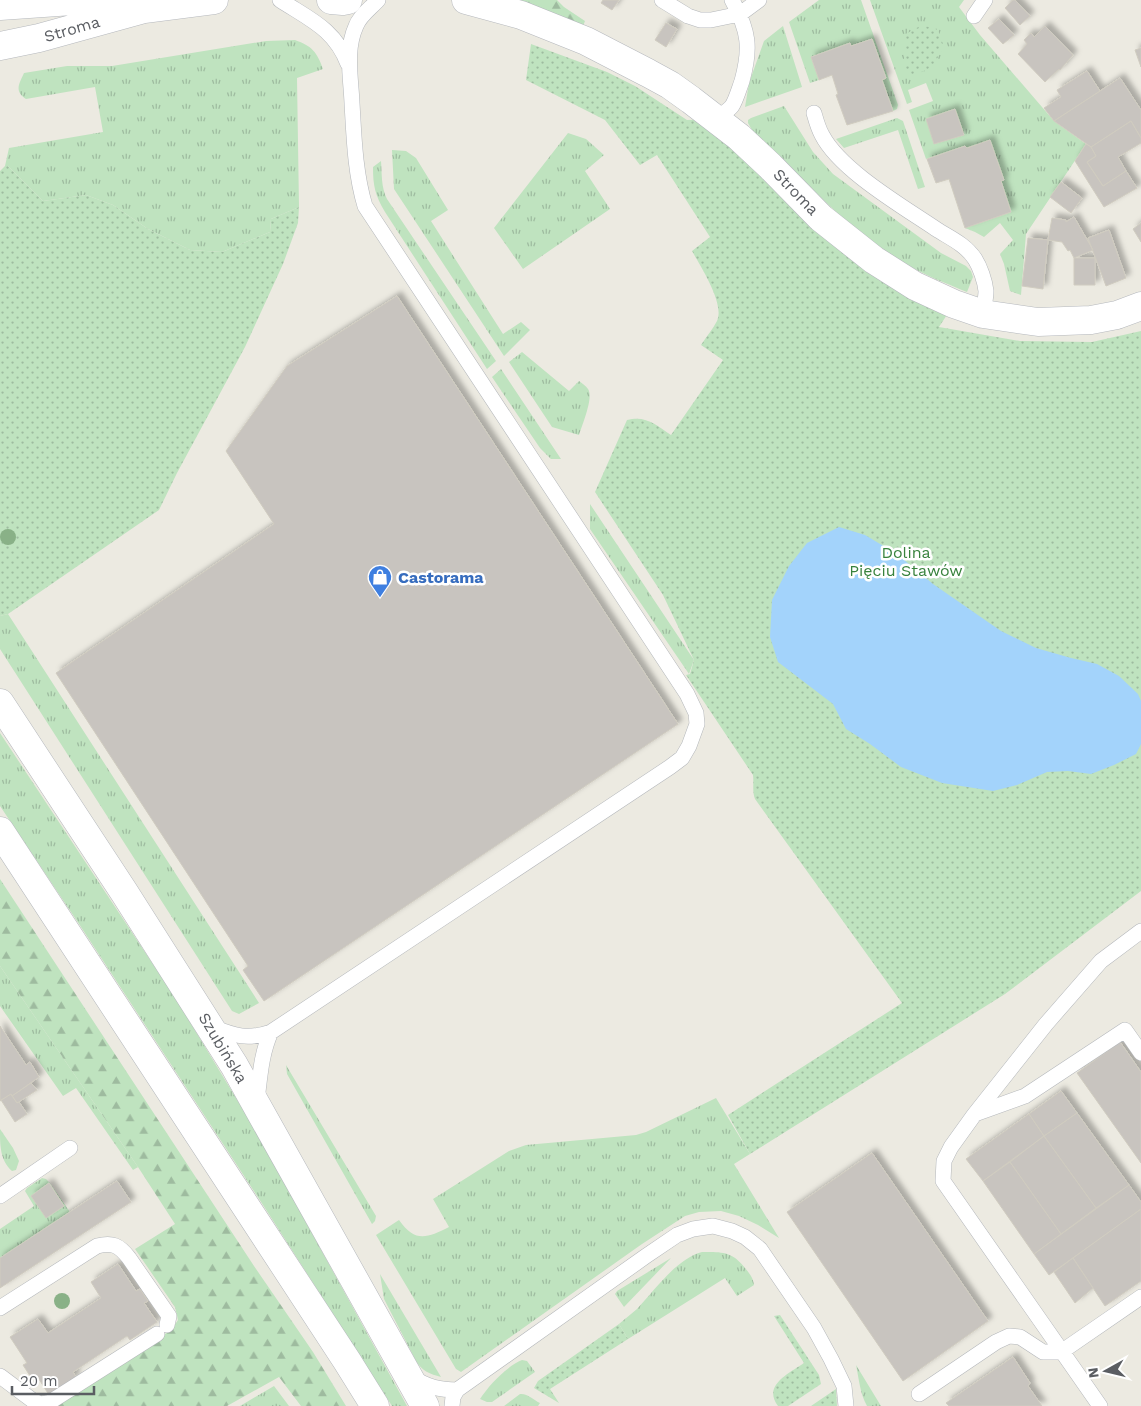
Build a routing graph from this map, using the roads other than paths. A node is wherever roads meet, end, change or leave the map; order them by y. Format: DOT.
graph roads {
  1 [pos="214,0"];
  2 [pos="280,0"];
  3 [pos="330,0"];
  4 [pos="348,0"];
  5 [pos="378,0"];
  6 [pos="466,0"];
  7 [pos="662,0"];
  8 [pos="732,0"];
  9 [pos="759,0"];
  10 [pos="985,0"];
  11 [pos="0,6"];
  12 [pos="144,8"];
  13 [pos="740,14"];
  14 [pos="974,16"];
  15 [pos="0,46"];
  16 [pos="350,70"];
  17 [pos="814,113"];
  18 [pos="717,119"];
  19 [pos="1141,306"];
  20 [pos="983,314"];
  21 [pos="0,703"];
  22 [pos="0,831"];
  23 [pos="1141,931"];
  24 [pos="210,1026"];
  25 [pos="271,1032"];
  26 [pos="1141,1053"];
  27 [pos="256,1104"];
  28 [pos="974,1115"];
  29 [pos="70,1148"];
  30 [pos="0,1196"];
  31 [pos="1141,1297"];
  32 [pos="0,1308"];
  33 [pos="1061,1352"];
  34 [pos="407,1375"];
  35 [pos="0,1376"];
  36 [pos="457,1390"];
  37 [pos="919,1394"];
  38 [pos="375,1406"];
  39 [pos="425,1406"];
  40 [pos="452,1406"];
  41 [pos="846,1406"];
  42 [pos="1100,1406"];
  1 -- 12 [label="main road, Stroma"];
  2 -- 16 [label="lane"];
  3 -- 4 [label="main road"];
  5 -- 16 [label="lane"];
  6 -- 18 [label="main road, Stroma"];
  7 -- 13 [label="lane"];
  8 -- 13 [label="lane"];
  9 -- 13 [label="lane"];
  10 -- 14 [label="lane"];
  11 -- 12 [label="main road, Stroma"];
  12 -- 15 [label="main road, Stroma"];
  13 -- 18 [label="lane"];
  16 -- 25 [label="lane"];
  17 -- 20 [label="lane"];
  18 -- 20 [label="main road, Stroma"];
  19 -- 20 [label="main road, Stroma"];
  21 -- 24 [label="main road, Szubińska"];
  22 -- 38 [label="main road"];
  23 -- 28 [label="lane"];
  24 -- 25 [label="lane"];
  24 -- 27 [label="main road, Szubińska"];
  25 -- 27 [label="lane"];
  26 -- 28 [label="lane"];
  27 -- 34 [label="main road, Szubińska"];
  28 -- 33 [label="lane"];
  29 -- 30 [label="lane"];
  31 -- 33 [label="lane"];
  32 -- 35 [label="lane"];
  33 -- 37 [label="lane"];
  33 -- 42 [label="lane"];
  34 -- 36 [label="lane"];
  34 -- 39 [label="main road, Szubińska"];
  36 -- 40 [label="lane"];
  36 -- 41 [label="lane"];
}
